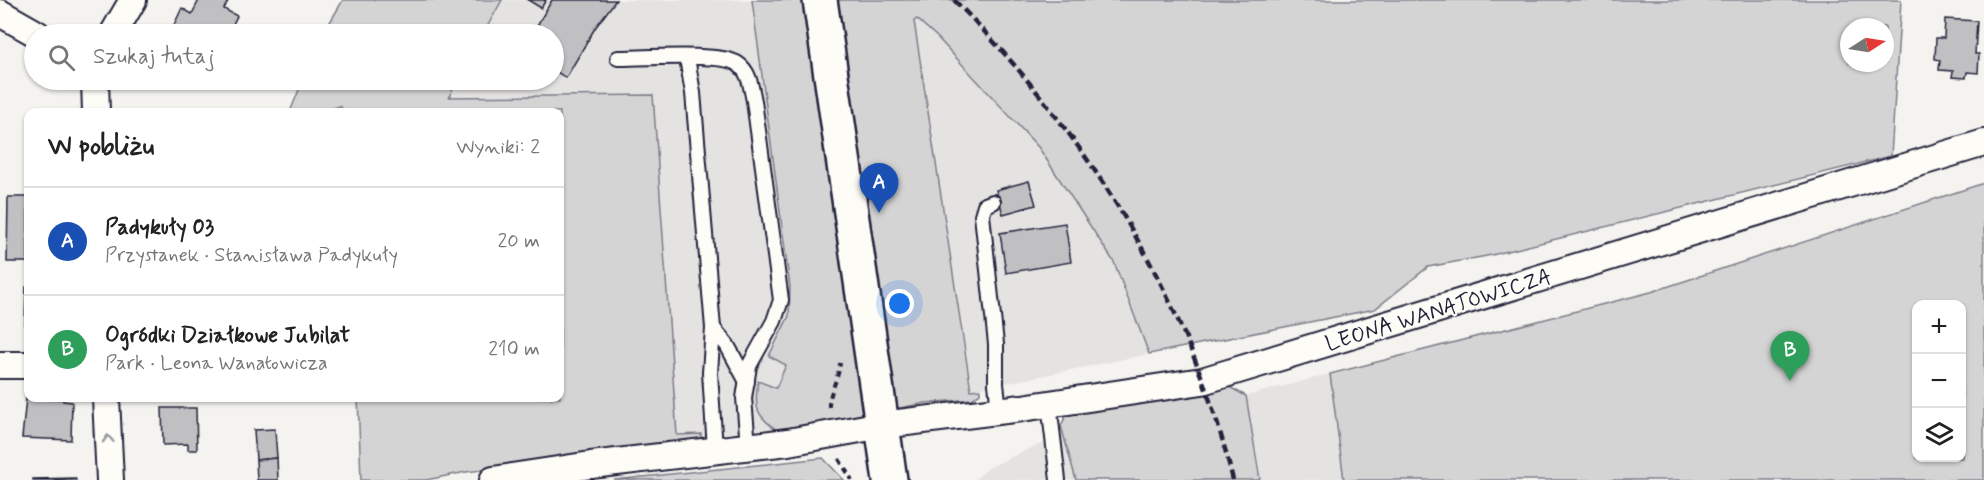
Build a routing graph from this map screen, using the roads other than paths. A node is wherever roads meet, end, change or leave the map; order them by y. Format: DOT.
graph roads {
  1 [pos="133,0"];
  2 [pos="820,0"];
  3 [pos="0,13"];
  4 [pos="119,24"];
  5 [pos="24,26"];
  6 [pos="618,58"];
  7 [pos="687,58"];
  8 [pos="95,90"];
  9 [pos="96,108"];
  10 [pos="1984,143"];
  11 [pos="993,202"];
  12 [pos="714,328"];
  13 [pos="0,365"];
  14 [pos="24,365"];
  15 [pos="747,382"];
  16 [pos="106,402"];
  17 [pos="1049,404"];
  18 [pos="999,410"];
  19 [pos="882,425"];
  20 [pos="748,446"];
  21 [pos="715,450"];
  22 [pos="110,480"];
  23 [pos="493,480"];
  24 [pos="890,480"];
  25 [pos="1058,480"];
  1 -- 4 [label="street"];
  2 -- 19 [label="street"];
  3 -- 5 [label="street"];
  6 -- 7 [label="lane"];
  7 -- 12 [label="lane"];
  7 -- 15 [label="lane"];
  8 -- 9 [label="street"];
  10 -- 17 [label="street, LEONA WANATOWICZA"];
  11 -- 18 [label="lane"];
  12 -- 15 [label="lane"];
  12 -- 21 [label="lane"];
  13 -- 14 [label="street"];
  15 -- 20 [label="lane"];
  22 -- 16 [label="street, one-way"];
  17 -- 18 [label="street, LEONA WANATOWICZA"];
  17 -- 25 [label="lane"];
  18 -- 19 [label="street, LEONA WANATOWICZA"];
  19 -- 20 [label="street, LEONA WANATOWICZA"];
  19 -- 24 [label="street"];
  20 -- 21 [label="street, LEONA WANATOWICZA"];
  21 -- 23 [label="street, LEONA WANATOWICZA"];
}
